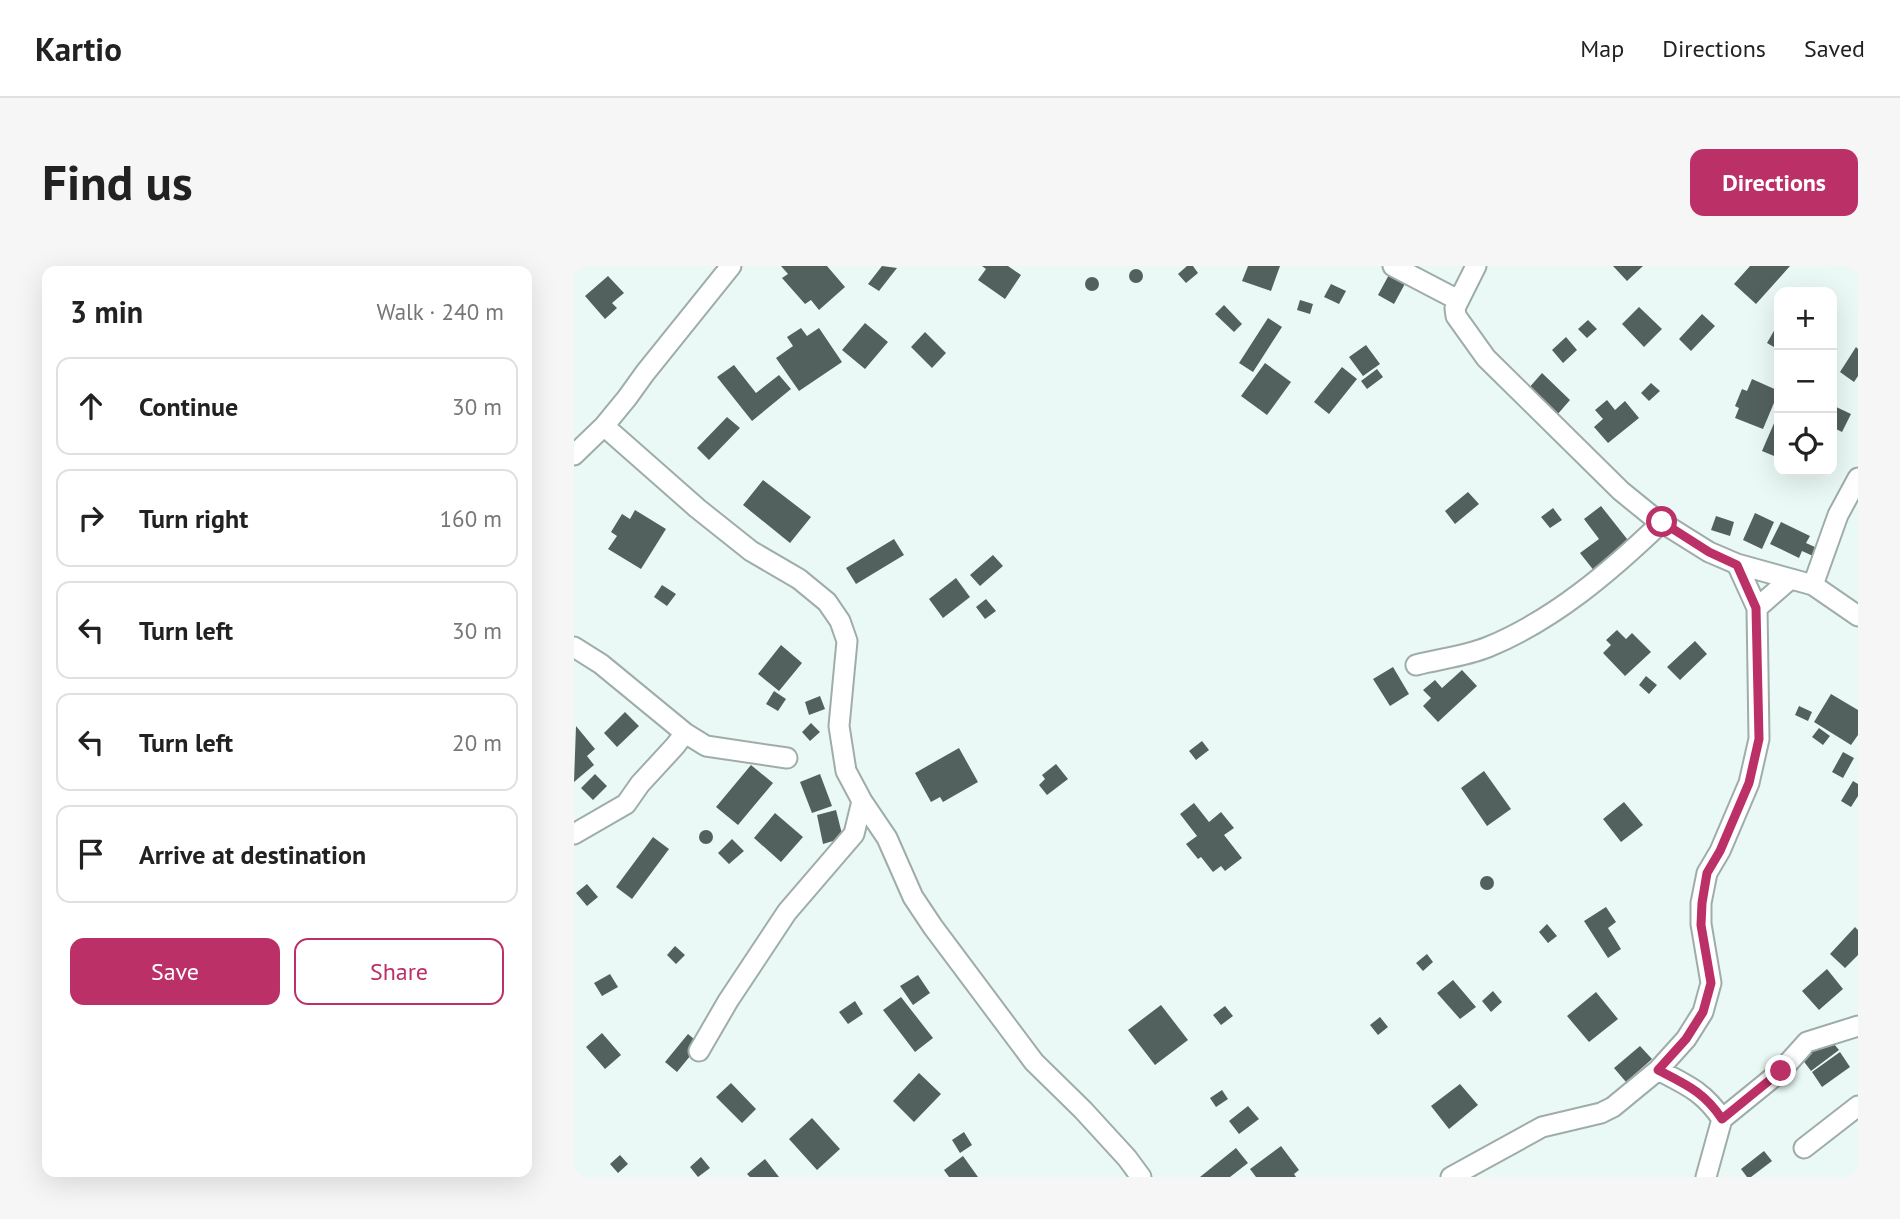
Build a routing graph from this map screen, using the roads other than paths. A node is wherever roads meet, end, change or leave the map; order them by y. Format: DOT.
graph roads {
  1 [pos="730,266"];
  2 [pos="1393,266"];
  3 [pos="1476,266"];
  4 [pos="1458,300"];
  5 [pos="589,432"];
  6 [pos="574,455"];
  7 [pos="1858,478"];
  8 [pos="1662,522"];
  9 [pos="1737,565"];
  10 [pos="1789,580"];
  11 [pos="1813,585"];
  12 [pos="1756,608"];
  13 [pos="1858,616"];
  14 [pos="574,647"];
  15 [pos="1416,665"];
  16 [pos="685,733"];
  17 [pos="787,758"];
  18 [pos="862,801"];
  19 [pos="574,834"];
  20 [pos="1858,1026"];
  21 [pos="699,1051"];
  22 [pos="1658,1070"];
  23 [pos="1858,1107"];
  24 [pos="1722,1119"];
  25 [pos="1804,1148"];
  26 [pos="1141,1177"];
  27 [pos="1451,1177"];
  28 [pos="1706,1177"];
  1 -- 5 [label="street"];
  2 -- 4 [label="street"];
  3 -- 4 [label="street"];
  4 -- 8 [label="street"];
  5 -- 6 [label="street"];
  5 -- 18 [label="street"];
  7 -- 11 [label="street"];
  8 -- 9 [label="street"];
  8 -- 15 [label="street"];
  9 -- 10 [label="street"];
  9 -- 12 [label="street"];
  10 -- 11 [label="street"];
  10 -- 12 [label="street"];
  11 -- 13 [label="street"];
  12 -- 22 [label="street"];
  14 -- 16 [label="street"];
  16 -- 17 [label="street"];
  16 -- 19 [label="street"];
  18 -- 21 [label="street"];
  18 -- 26 [label="street"];
  20 -- 24 [label="street"];
  22 -- 24 [label="street"];
  22 -- 27 [label="street"];
  23 -- 25 [label="street"];
  24 -- 28 [label="street"];
}
